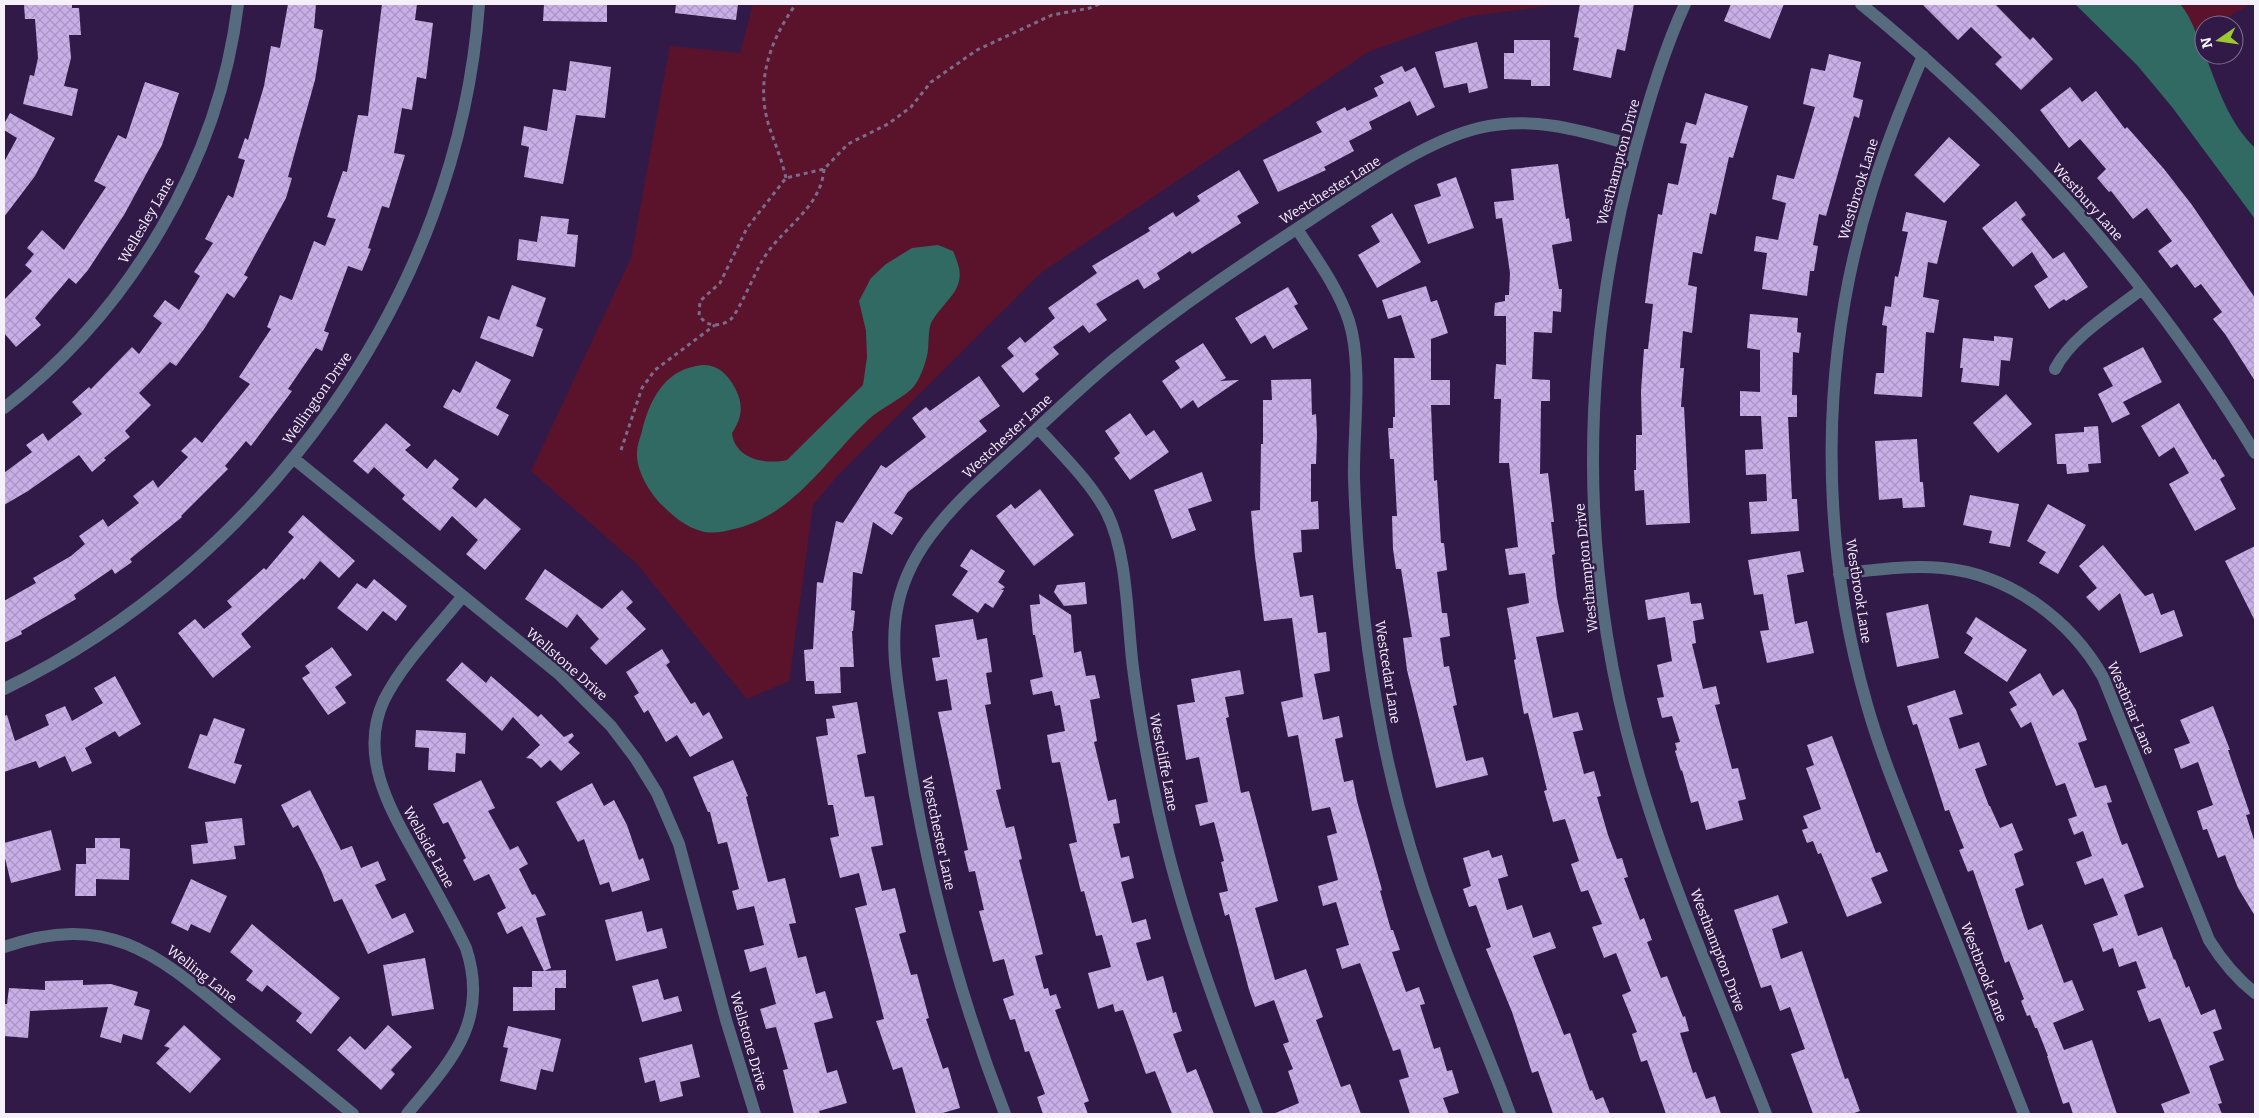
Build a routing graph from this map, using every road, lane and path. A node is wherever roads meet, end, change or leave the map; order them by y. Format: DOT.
graph roads {
  1 [pos="238,4"];
  2 [pos="479,4"];
  3 [pos="796,4"];
  4 [pos="1099,4"];
  5 [pos="1685,4"];
  6 [pos="1861,4"];
  7 [pos="1923,56"];
  8 [pos="1636,146"];
  9 [pos="824,169"];
  10 [pos="786,178"];
  11 [pos="1297,229"];
  12 [pos="2142,289"];
  13 [pos="716,325"];
  14 [pos="2055,369"];
  15 [pos="4,408"];
  16 [pos="1038,428"];
  17 [pos="621,450"];
  18 [pos="2255,452"];
  19 [pos="293,458"];
  20 [pos="1839,574"];
  21 [pos="462,597"];
  22 [pos="4,689"];
  23 [pos="4,947"];
  24 [pos="2255,993"];
  25 [pos="353,1114"];
  26 [pos="407,1114"];
  27 [pos="755,1114"];
  28 [pos="1006,1114"];
  29 [pos="1257,1114"];
  30 [pos="1510,1114"];
  31 [pos="1766,1114"];
  32 [pos="2024,1114"];
  1 -- 15 [label="street, Wellesley Lane"];
  2 -- 19 [label="street, Wellington Drive"];
  3 -- 10 [label="path"];
  4 -- 9 [label="path"];
  5 -- 8 [label="street, Westhampton Drive"];
  6 -- 7 [label="street, Westbury Lane"];
  7 -- 12 [label="street, Westbury Lane"];
  7 -- 20 [label="street, Westbrook Lane"];
  8 -- 11 [label="street, Westchester Lane"];
  8 -- 31 [label="street, Westhampton Drive"];
  9 -- 10 [label="path"];
  9 -- 13 [label="path"];
  10 -- 13 [label="path"];
  11 -- 16 [label="street, Westchester Lane"];
  11 -- 30 [label="street, Westcedar Lane"];
  12 -- 14 [label="street"];
  12 -- 18 [label="street, Westbury Lane"];
  13 -- 17 [label="path"];
  16 -- 28 [label="street, Westchester Lane"];
  16 -- 29 [label="street, Westcliffe Lane"];
  19 -- 21 [label="street, Wellstone Drive"];
  19 -- 22 [label="street, Wellington Drive"];
  20 -- 24 [label="street, Westbriar Lane"];
  20 -- 32 [label="street, Westbrook Lane"];
  21 -- 26 [label="street, Wellside Lane"];
  21 -- 27 [label="street, Wellstone Drive"];
  23 -- 25 [label="street, Welling Lane"];
}
